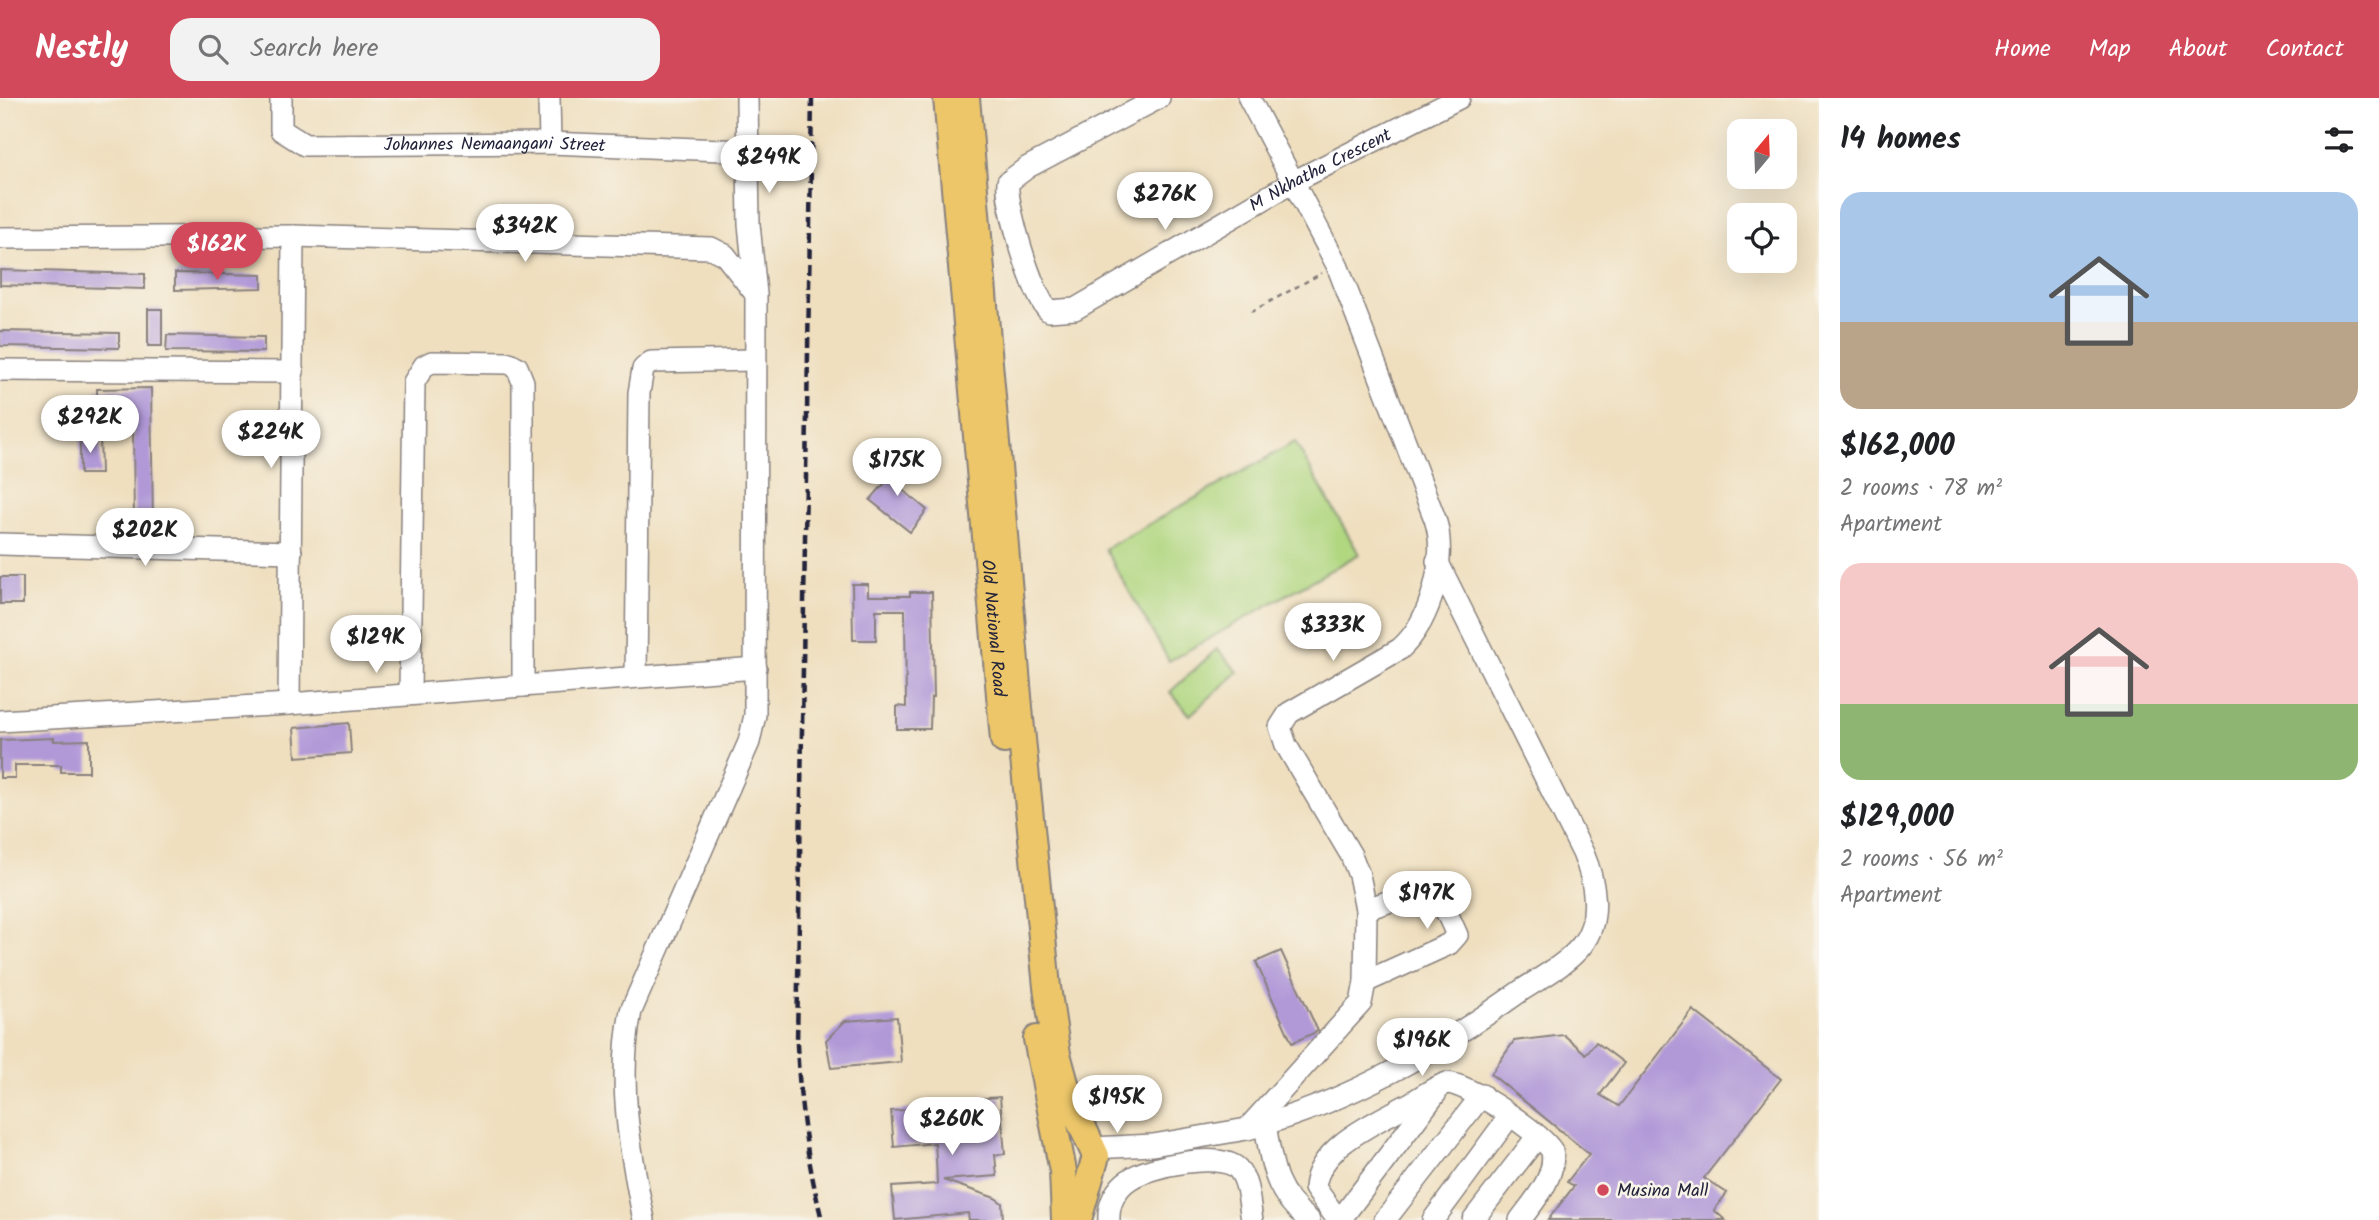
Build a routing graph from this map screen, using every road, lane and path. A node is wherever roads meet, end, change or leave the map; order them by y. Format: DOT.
graph roads {
  1 [pos="281,98"];
  2 [pos="549,98"];
  3 [pos="747,98"];
  4 [pos="947,98"];
  5 [pos="966,98"];
  6 [pos="1159,98"];
  7 [pos="1249,98"];
  8 [pos="1459,98"];
  9 [pos="550,143"];
  10 [pos="746,151"];
  11 [pos="1293,182"];
  12 [pos="293,236"];
  13 [pos="0,238"];
  14 [pos="1337,265"];
  15 [pos="756,294"];
  16 [pos="1251,312"];
  17 [pos="755,360"];
  18 [pos="0,370"];
  19 [pos="293,372"];
  20 [pos="0,544"];
  21 [pos="291,552"];
  22 [pos="1437,561"];
  23 [pos="756,668"];
  24 [pos="636,677"];
  25 [pos="523,686"];
  26 [pos="410,693"];
  27 [pos="289,704"];
  28 [pos="0,721"];
  29 [pos="1366,909"];
  30 [pos="1364,982"];
  31 [pos="1442,1084"];
  32 [pos="1482,1095"];
  33 [pos="1509,1117"];
  34 [pos="1256,1126"];
  35 [pos="1537,1138"];
  36 [pos="1093,1157"];
  37 [pos="1061,1163"];
  38 [pos="1298,1216"];
  39 [pos="644,1220"];
  40 [pos="1065,1220"];
  41 [pos="1078,1220"];
  42 [pos="1109,1220"];
  43 [pos="1252,1220"];
  44 [pos="1339,1220"];
  45 [pos="1385,1220"];
  46 [pos="1433,1220"];
  47 [pos="1473,1220"];
  48 [pos="1520,1220"];
  1 -- 9 [label="street, Johannes Nemaangani Street"];
  2 -- 9 [label="street"];
  3 -- 10 [label="street"];
  4 -- 37 [label="main road, Old National Road"];
  5 -- 36 [label="main road, Old National Road"];
  6 -- 11 [label="street, M Nkhatha Crescent"];
  7 -- 11 [label="street"];
  8 -- 11 [label="street, M Nkhatha Crescent"];
  9 -- 10 [label="street, Johannes Nemaangani Street"];
  10 -- 15 [label="street"];
  11 -- 14 [label="street"];
  12 -- 13 [label="street"];
  12 -- 15 [label="street"];
  12 -- 19 [label="street"];
  14 -- 16 [label="path"];
  14 -- 22 [label="street"];
  15 -- 17 [label="street"];
  17 -- 23 [label="street"];
  17 -- 24 [label="street"];
  18 -- 19 [label="street"];
  19 -- 21 [label="street"];
  20 -- 21 [label="street"];
  21 -- 27 [label="street"];
  22 -- 29 [label="street"];
  22 -- 34 [label="street"];
  23 -- 24 [label="street"];
  23 -- 39 [label="street"];
  24 -- 25 [label="street"];
  25 -- 26 [label="street"];
  25 -- 26 [label="street"];
  26 -- 27 [label="street"];
  27 -- 28 [label="street"];
  29 -- 30 [label="street"];
  29 -- 30 [label="street"];
  30 -- 34 [label="street"];
  31 -- 32 [label="street"];
  31 -- 44 [label="street"];
  31 -- 44 [label="street"];
  32 -- 33 [label="street"];
  32 -- 45 [label="street"];
  33 -- 35 [label="street"];
  33 -- 46 [label="street"];
  34 -- 36 [label="street"];
  34 -- 38 [label="street"];
  35 -- 47 [label="street"];
  35 -- 48 [label="street"];
  36 -- 37 [label="main road"];
  36 -- 41 [label="main road"];
  37 -- 40 [label="main road, Old National Road"];
  42 -- 43 [label="street"];
}
